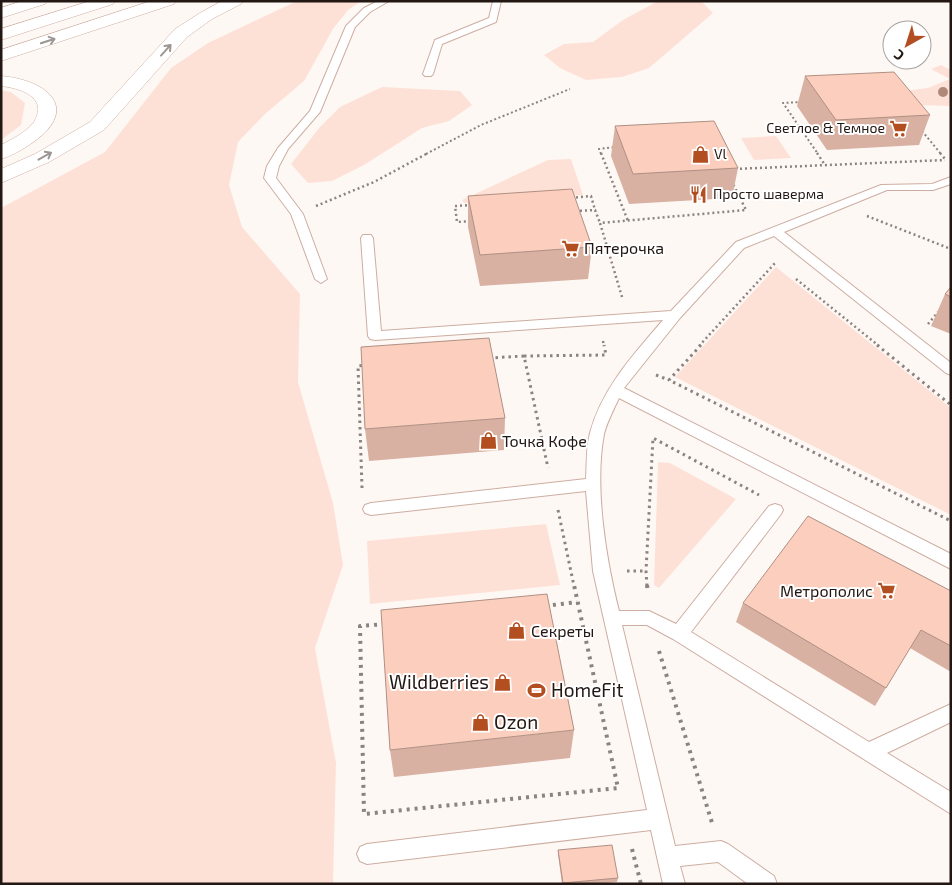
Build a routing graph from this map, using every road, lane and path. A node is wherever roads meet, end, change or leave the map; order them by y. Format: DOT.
graph roads {
  1 [pos="39,1"];
  2 [pos="107,1"];
  3 [pos="168,1"];
  4 [pos="235,1"];
  5 [pos="385,1"];
  6 [pos="496,1"];
  7 [pos="1,13"];
  8 [pos="1,35"];
  9 [pos="1,56"];
  10 [pos="428,74"];
  11 [pos="1,81"];
  12 [pos="570,89"];
  13 [pos="811,101"];
  14 [pos="916,124"];
  15 [pos="619,147"];
  16 [pos="1,153"];
  17 [pos="945,159"];
  18 [pos="825,165"];
  19 [pos="727,170"];
  20 [pos="1,177"];
  21 [pos="730,178"];
  22 [pos="949,181"];
  23 [pos="933,187"];
  24 [pos="951,194"];
  25 [pos="562,198"];
  26 [pos="474,204"];
  27 [pos="840,206"];
  28 [pos="595,210"];
  29 [pos="575,212"];
  30 [pos="297,214"];
  31 [pos="477,220"];
  32 [pos="628,221"];
  33 [pos="600,223"];
  34 [pos="776,230"];
  35 [pos="368,238"];
  36 [pos="951,249"];
  37 [pos="776,262"];
  38 [pos="791,274"];
  39 [pos="321,279"];
  40 [pos="623,300"];
  41 [pos="939,311"];
  42 [pos="675,314"];
  43 [pos="927,326"];
  44 [pos="484,358"];
  45 [pos="367,365"];
  46 [pos="951,370"];
  47 [pos="615,390"];
  48 [pos="951,405"];
  49 [pos="593,484"];
  50 [pos="554,488"];
  51 [pos="362,493"];
  52 [pos="770,504"];
  53 [pos="371,509"];
  54 [pos="951,520"];
  55 [pos="951,562"];
  56 [pos="577,602"];
  57 [pos="537,607"];
  58 [pos="612,618"];
  59 [pos="649,618"];
  60 [pos="389,623"];
  61 [pos="678,634"];
  62 [pos="951,713"];
  63 [pos="868,752"];
  64 [pos="951,804"];
  65 [pos="660,819"];
  66 [pos="721,851"];
  67 [pos="367,854"];
  68 [pos="668,856"];
  69 [pos="674,884"];
  70 [pos="766,884"];
  1 -- 7 [label="main road"];
  2 -- 8 [label="main road"];
  9 -- 3 [label="main road, one-way"];
  20 -- 4 [label="main road, one-way"];
  5 -- 30 [label="lane"];
  6 -- 10 [label="lane"];
  11 -- 16 [label="main road"];
  12 -- 30 [label="path"];
  13 -- 18 [label="path"];
  14 -- 17 [label="path"];
  15 -- 32 [label="path"];
  17 -- 18 [label="path"];
  17 -- 22 [label="path"];
  18 -- 19 [label="path"];
  21 -- 32 [label="path"];
  22 -- 23 [label="lane"];
  23 -- 24 [label="lane"];
  23 -- 27 [label="lane"];
  25 -- 28 [label="path"];
  26 -- 31 [label="path"];
  27 -- 34 [label="lane"];
  27 -- 36 [label="path"];
  28 -- 29 [label="path"];
  28 -- 33 [label="path"];
  30 -- 39 [label="lane"];
  32 -- 33 [label="path"];
  33 -- 40 [label="path"];
  34 -- 42 [label="lane"];
  34 -- 46 [label="lane"];
  35 -- 42 [label="lane"];
  37 -- 54 [label="path"];
  38 -- 48 [label="path"];
  41 -- 43 [label="path"];
  42 -- 47 [label="lane"];
  44 -- 50 [label="path"];
  45 -- 51 [label="path"];
  47 -- 49 [label="lane"];
  47 -- 55 [label="lane"];
  49 -- 50 [label="lane"];
  49 -- 58 [label="lane"];
  50 -- 53 [label="lane"];
  50 -- 56 [label="path"];
  52 -- 59 [label="path"];
  52 -- 61 [label="lane"];
  56 -- 57 [label="path"];
  56 -- 60 [label="path"];
  58 -- 59 [label="lane"];
  58 -- 65 [label="lane"];
  59 -- 61 [label="lane"];
  59 -- 66 [label="path"];
  61 -- 63 [label="lane"];
  62 -- 63 [label="lane"];
  63 -- 64 [label="lane"];
  65 -- 67 [label="lane"];
  65 -- 68 [label="lane"];
  66 -- 68 [label="lane"];
  66 -- 70 [label="lane"];
  68 -- 69 [label="lane"];
}
